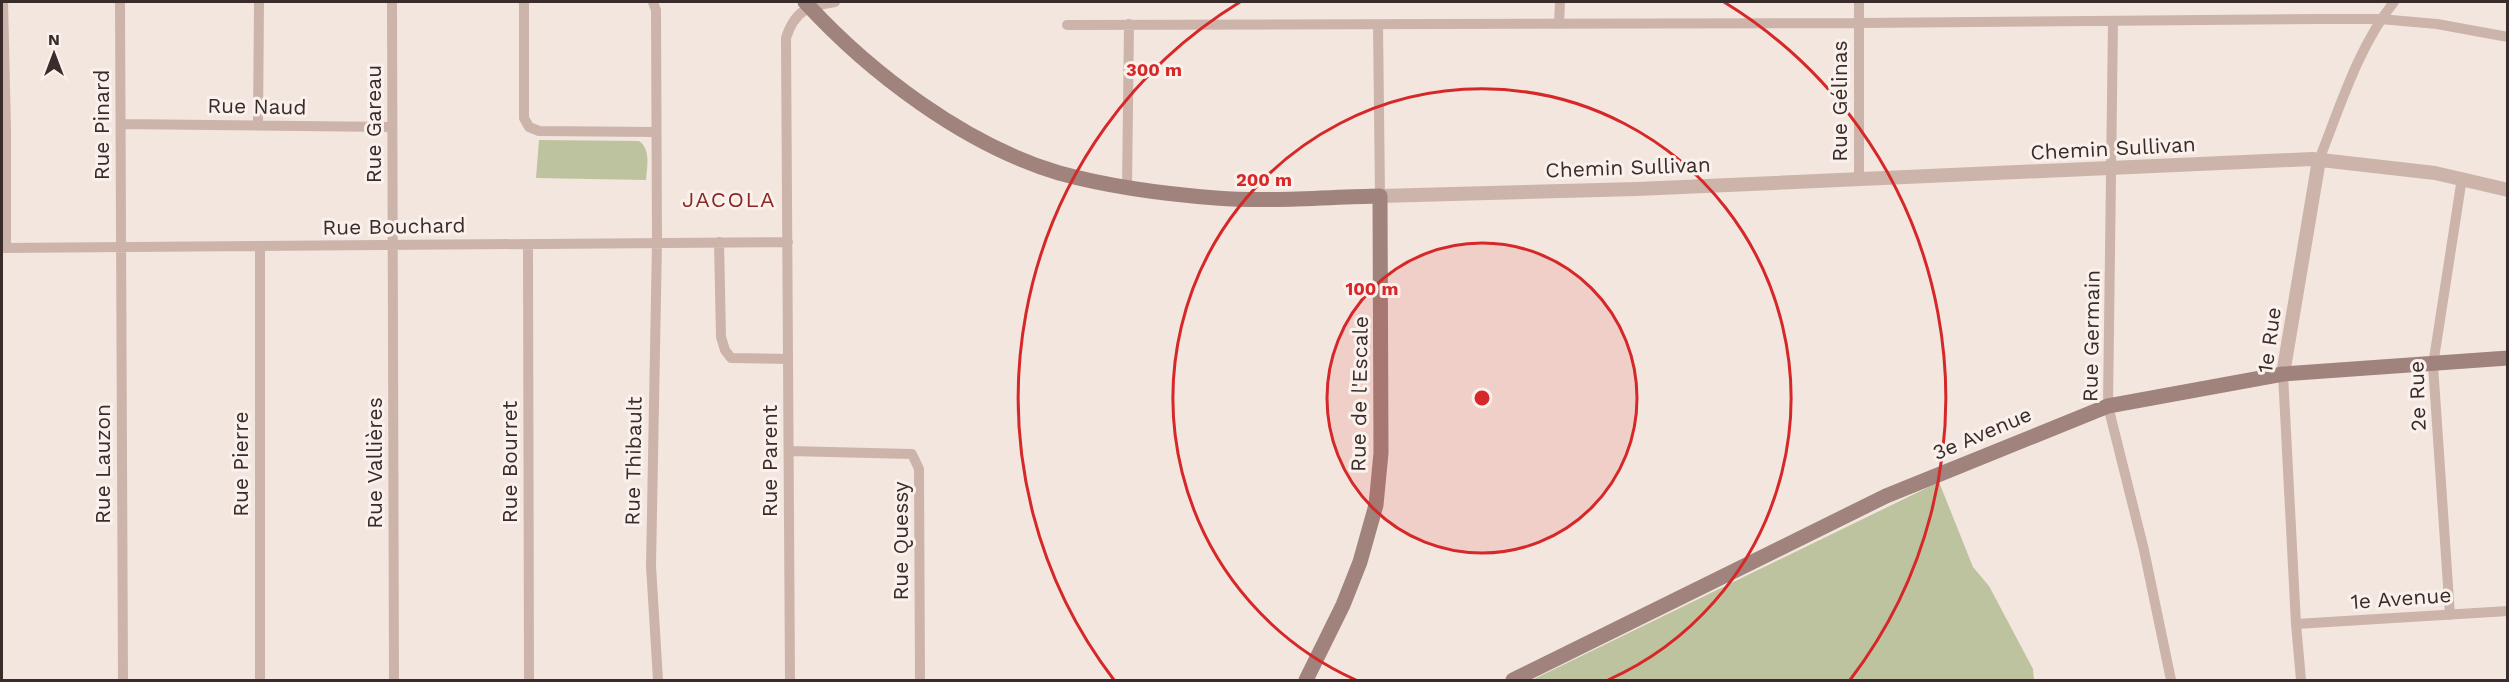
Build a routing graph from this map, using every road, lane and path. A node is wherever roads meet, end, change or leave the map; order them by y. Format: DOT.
graph roads {
  1 [pos="3,2"];
  2 [pos="120,2"];
  3 [pos="259,2"];
  4 [pos="392,2"];
  5 [pos="524,2"];
  6 [pos="653,2"];
  7 [pos="836,2"];
  8 [pos="1560,2"];
  9 [pos="1859,2"];
  10 [pos="2394,2"];
  11 [pos="807,4"];
  12 [pos="2380,19"];
  13 [pos="2113,21"];
  14 [pos="1858,23"];
  15 [pos="1129,24"];
  16 [pos="1559,24"];
  17 [pos="1067,25"];
  18 [pos="1378,26"];
  19 [pos="2508,37"];
  20 [pos="121,124"];
  21 [pos="258,125"];
  22 [pos="392,127"];
  23 [pos="4,129"];
  24 [pos="655,132"];
  25 [pos="2319,160"];
  26 [pos="2113,169"];
  27 [pos="2462,178"];
  28 [pos="1859,179"];
  29 [pos="1127,188"];
  30 [pos="2508,190"];
  31 [pos="1380,196"];
  32 [pos="657,242"];
  33 [pos="719,242"];
  34 [pos="788,242"];
  35 [pos="528,244"];
  36 [pos="393,246"];
  37 [pos="260,247"];
  38 [pos="4,248"];
  39 [pos="121,248"];
  40 [pos="2508,358"];
  41 [pos="788,359"];
  42 [pos="2433,365"];
  43 [pos="2283,374"];
  44 [pos="2108,406"];
  45 [pos="789,451"];
  46 [pos="2508,611"];
  47 [pos="2450,615"];
  48 [pos="2296,624"];
  49 [pos="1306,680"];
  50 [pos="123,681"];
  51 [pos="260,681"];
  52 [pos="394,681"];
  53 [pos="529,681"];
  54 [pos="658,681"];
  55 [pos="790,681"];
  56 [pos="920,681"];
  57 [pos="1513,681"];
  58 [pos="2171,681"];
  59 [pos="2301,681"];
  1 -- 23 [label="street"];
  2 -- 20 [label="street, Rue Pinard"];
  3 -- 21 [label="street"];
  4 -- 22 [label="street, Rue Gareau"];
  5 -- 24 [label="street"];
  6 -- 24 [label="street, Rue Thibault"];
  7 -- 11 [label="street"];
  8 -- 16 [label="street"];
  9 -- 14 [label="street, Rue Gélinas"];
  10 -- 12 [label="street, 1e Rue"];
  11 -- 29 [label="main road, Chemin Sullivan"];
  11 -- 34 [label="street, Rue Parent"];
  12 -- 13 [label="street"];
  12 -- 19 [label="street"];
  12 -- 25 [label="street, 1e Rue"];
  13 -- 14 [label="street"];
  13 -- 26 [label="street, Rue Germain"];
  14 -- 16 [label="street"];
  14 -- 28 [label="street, Rue Gélinas"];
  15 -- 17 [label="street"];
  15 -- 18 [label="street"];
  15 -- 29 [label="street"];
  16 -- 18 [label="street"];
  18 -- 31 [label="street, Rue de l'Escale"];
  20 -- 21 [label="street, Rue Naud"];
  20 -- 39 [label="street, Rue Pinard"];
  21 -- 22 [label="street, Rue Naud"];
  22 -- 36 [label="street, Rue Gareau"];
  23 -- 38 [label="street"];
  24 -- 32 [label="street, Rue Thibault"];
  25 -- 26 [label="street, Chemin Sullivan"];
  25 -- 27 [label="street, Chemin Sullivan"];
  25 -- 43 [label="street, 1e Rue"];
  26 -- 28 [label="street, Chemin Sullivan"];
  26 -- 44 [label="street, Rue Germain"];
  27 -- 30 [label="street, Chemin Sullivan"];
  27 -- 42 [label="street, 2e Rue"];
  28 -- 31 [label="street, Chemin Sullivan"];
  29 -- 31 [label="main road, Chemin Sullivan"];
  31 -- 49 [label="main road, Rue de l'Escale"];
  32 -- 33 [label="street, Rue Bouchard"];
  32 -- 35 [label="street, Rue Bouchard"];
  32 -- 54 [label="street, Rue Thibault"];
  33 -- 34 [label="street, Rue Bouchard"];
  33 -- 41 [label="street"];
  34 -- 41 [label="street, Rue Parent"];
  35 -- 36 [label="street, Rue Bouchard"];
  35 -- 53 [label="street, Rue Bourret"];
  36 -- 37 [label="street, Rue Bouchard"];
  36 -- 52 [label="street, Rue Vallières"];
  37 -- 39 [label="street, Rue Bouchard"];
  37 -- 51 [label="street, Rue Pierre"];
  38 -- 39 [label="street, Rue Bouchard"];
  39 -- 50 [label="street, Rue Lauzon"];
  40 -- 42 [label="main road, 3e Avenue"];
  41 -- 45 [label="street, Rue Parent"];
  42 -- 43 [label="main road, 3e Avenue"];
  42 -- 47 [label="street, 2e Rue"];
  43 -- 44 [label="main road, 3e Avenue"];
  43 -- 48 [label="street, 1e Rue"];
  44 -- 57 [label="main road, 3e Avenue"];
  44 -- 58 [label="street, Rue Germain"];
  45 -- 55 [label="street, Rue Parent"];
  45 -- 56 [label="street, Rue Quessy"];
  46 -- 47 [label="street, 1e Avenue"];
  47 -- 48 [label="street, 1e Avenue"];
  48 -- 59 [label="street, 1e Rue"];
}
